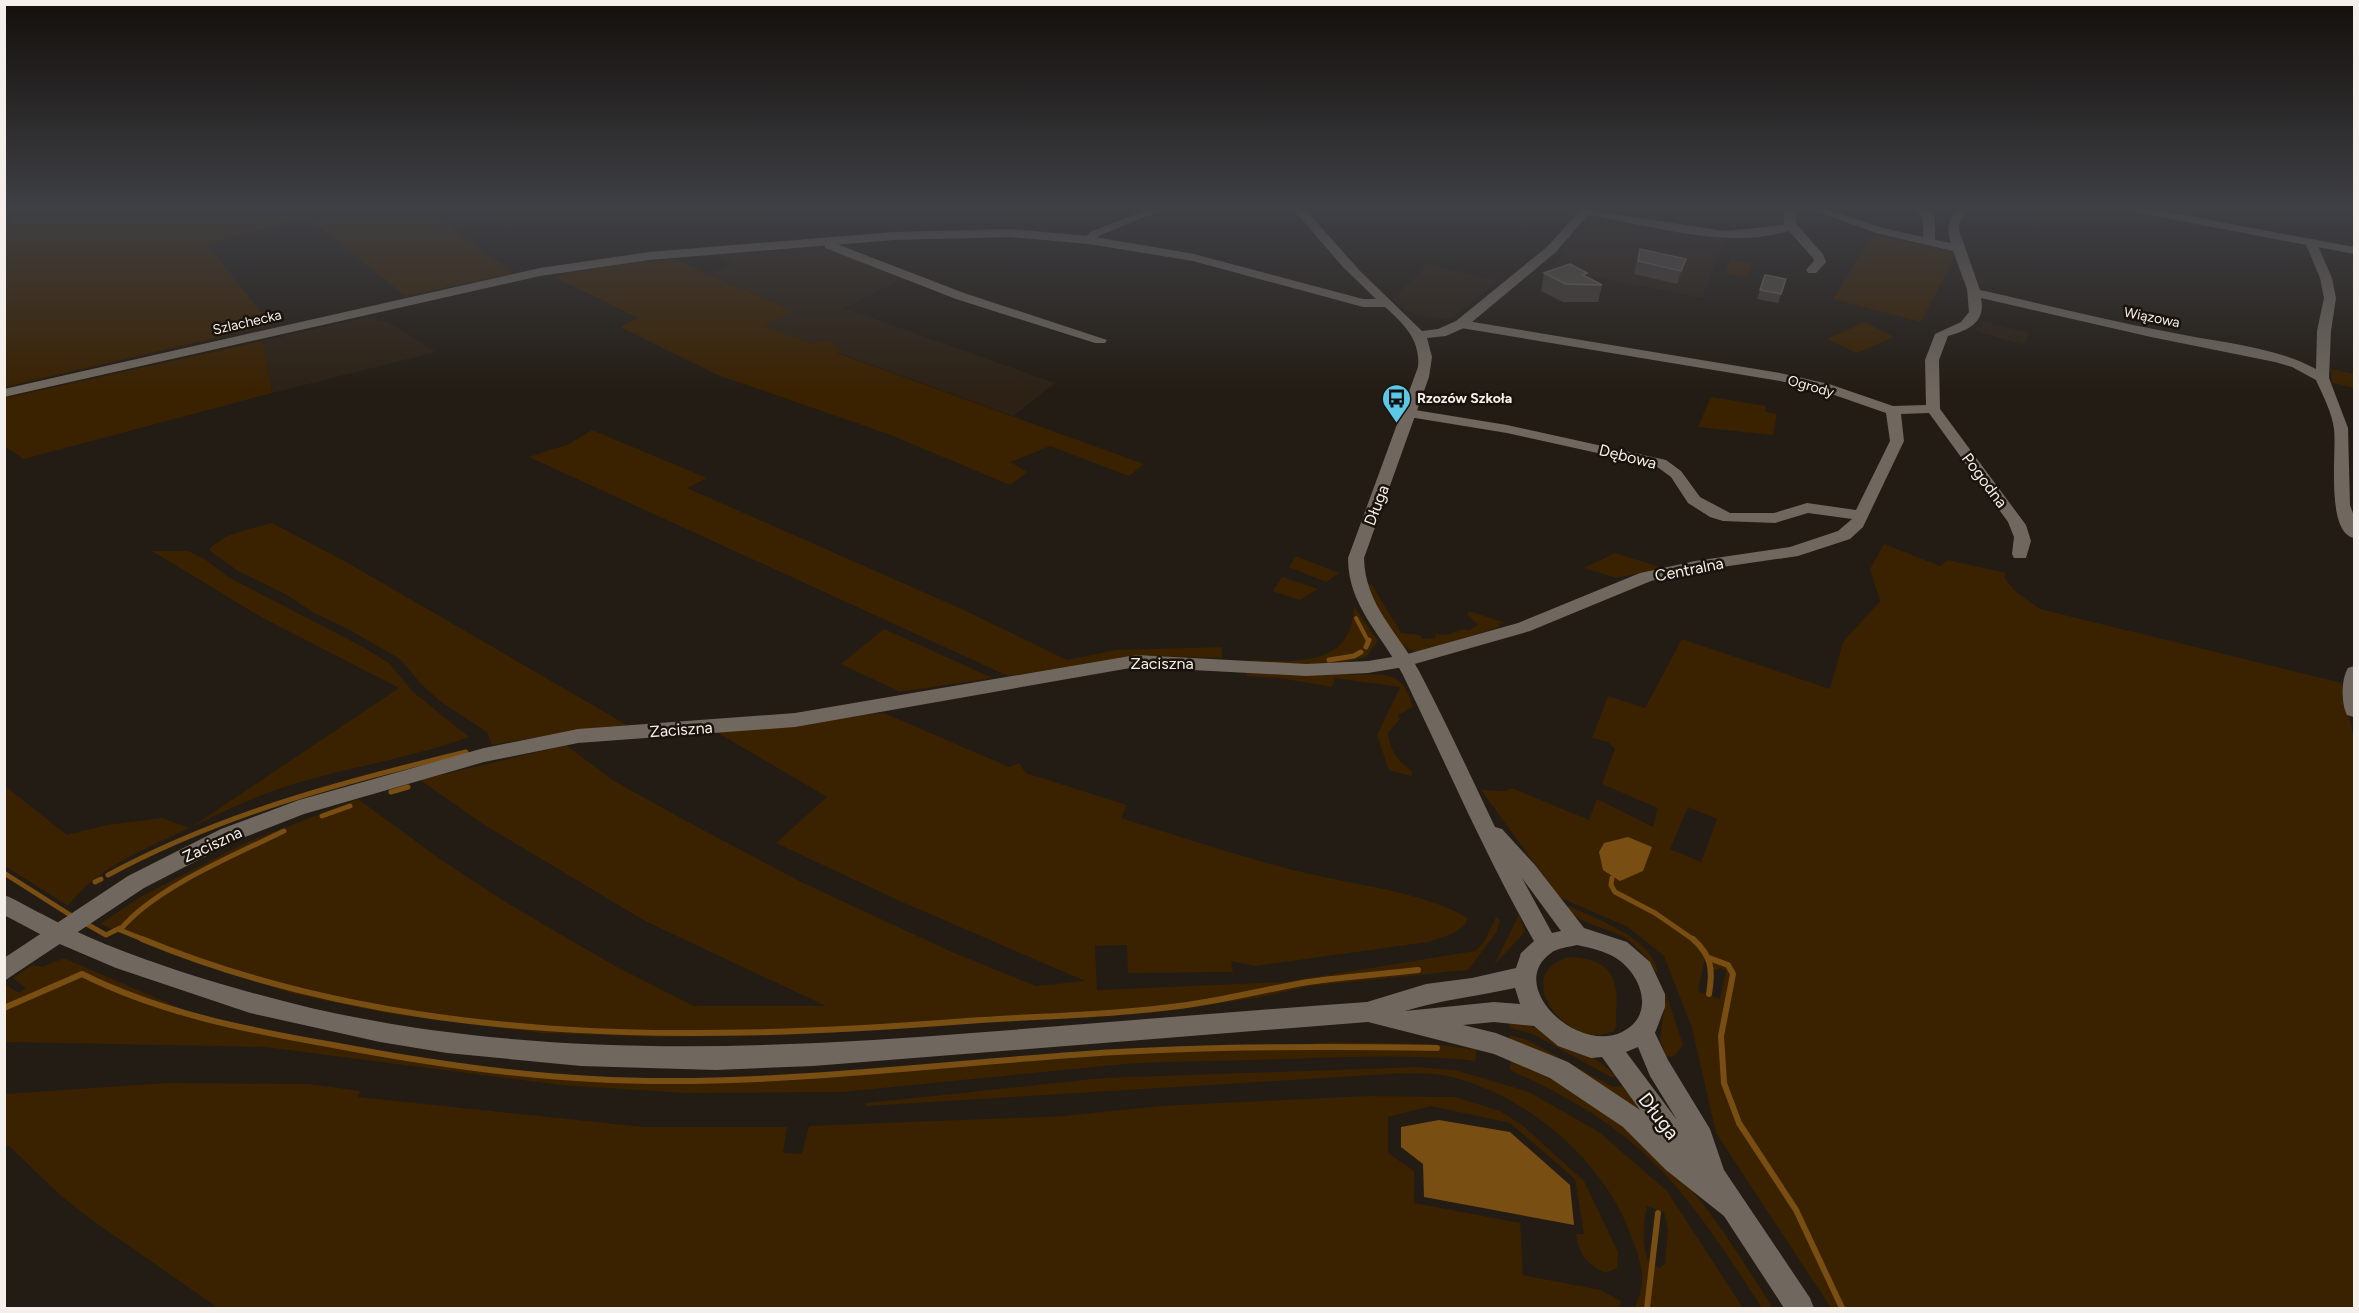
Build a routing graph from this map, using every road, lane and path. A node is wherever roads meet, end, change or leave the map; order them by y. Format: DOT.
graph roads {
  1 [pos="557,270"];
  2 [pos="892,270"];
  3 [pos="1240,270"];
  4 [pos="1352,270"];
  5 [pos="1526,270"];
  6 [pos="1968,270"];
  7 [pos="2323,270"];
  8 [pos="1973,292"];
  9 [pos="1385,303"];
  10 [pos="1461,324"];
  11 [pos="1418,335"];
  12 [pos="1100,340"];
  13 [pos="2322,378"];
  14 [pos="4,393"];
  15 [pos="1933,409"];
  16 [pos="1892,410"];
  17 [pos="1409,413"];
  18 [pos="1861,515"];
  19 [pos="2355,533"];
  20 [pos="2020,554"];
  21 [pos="1404,661"];
  22 [pos="2355,672"];
  23 [pos="2355,710"];
  24 [pos="1484,823"];
  25 [pos="4,904"];
  26 [pos="1576,936"];
  27 [pos="1546,942"];
  28 [pos="11,966"];
  29 [pos="1524,976"];
  30 [pos="1367,1012"];
  31 [pos="1538,1016"];
  32 [pos="1409,1020"];
  33 [pos="1643,1033"];
  34 [pos="1609,1048"];
  35 [pos="1715,1179"];
  36 [pos="1732,1206"];
  37 [pos="1800,1308"];
  1 -- 14 [label="street, Szlachecka"];
  2 -- 12 [label="street"];
  3 -- 9 [label="street, Szlachecka"];
  4 -- 9 [label="street"];
  5 -- 10 [label="street"];
  6 -- 8 [label="street"];
  7 -- 13 [label="street"];
  8 -- 13 [label="street, Wiązowa"];
  8 -- 15 [label="street"];
  9 -- 11 [label="street"];
  10 -- 11 [label="street"];
  10 -- 16 [label="street, Ogrody"];
  11 -- 17 [label="street, Długa"];
  13 -- 19 [label="street"];
  15 -- 16 [label="street, Ogrody"];
  15 -- 20 [label="street, Pogodna"];
  16 -- 18 [label="street, Centralna"];
  17 -- 18 [label="street, Dębowa"];
  17 -- 21 [label="street, Długa"];
  18 -- 21 [label="street, Centralna"];
  21 -- 24 [label="street, Długa"];
  21 -- 28 [label="street, Zaciszna"];
  22 -- 23 [label="street"];
  24 -- 26 [label="street, Długa"];
  24 -- 27 [label="street, Długa"];
  25 -- 30 [label="street"];
  26 -- 27 [label="street"];
  26 -- 33 [label="street"];
  27 -- 29 [label="street"];
  29 -- 30 [label="street"];
  29 -- 31 [label="street"];
  30 -- 32 [label="street"];
  31 -- 32 [label="street"];
  31 -- 34 [label="street"];
  32 -- 36 [label="street"];
  33 -- 34 [label="street"];
  33 -- 35 [label="street, Długa"];
  34 -- 35 [label="street, Długa"];
  35 -- 36 [label="street, Długa"];
  36 -- 37 [label="street, Długa"];
}
